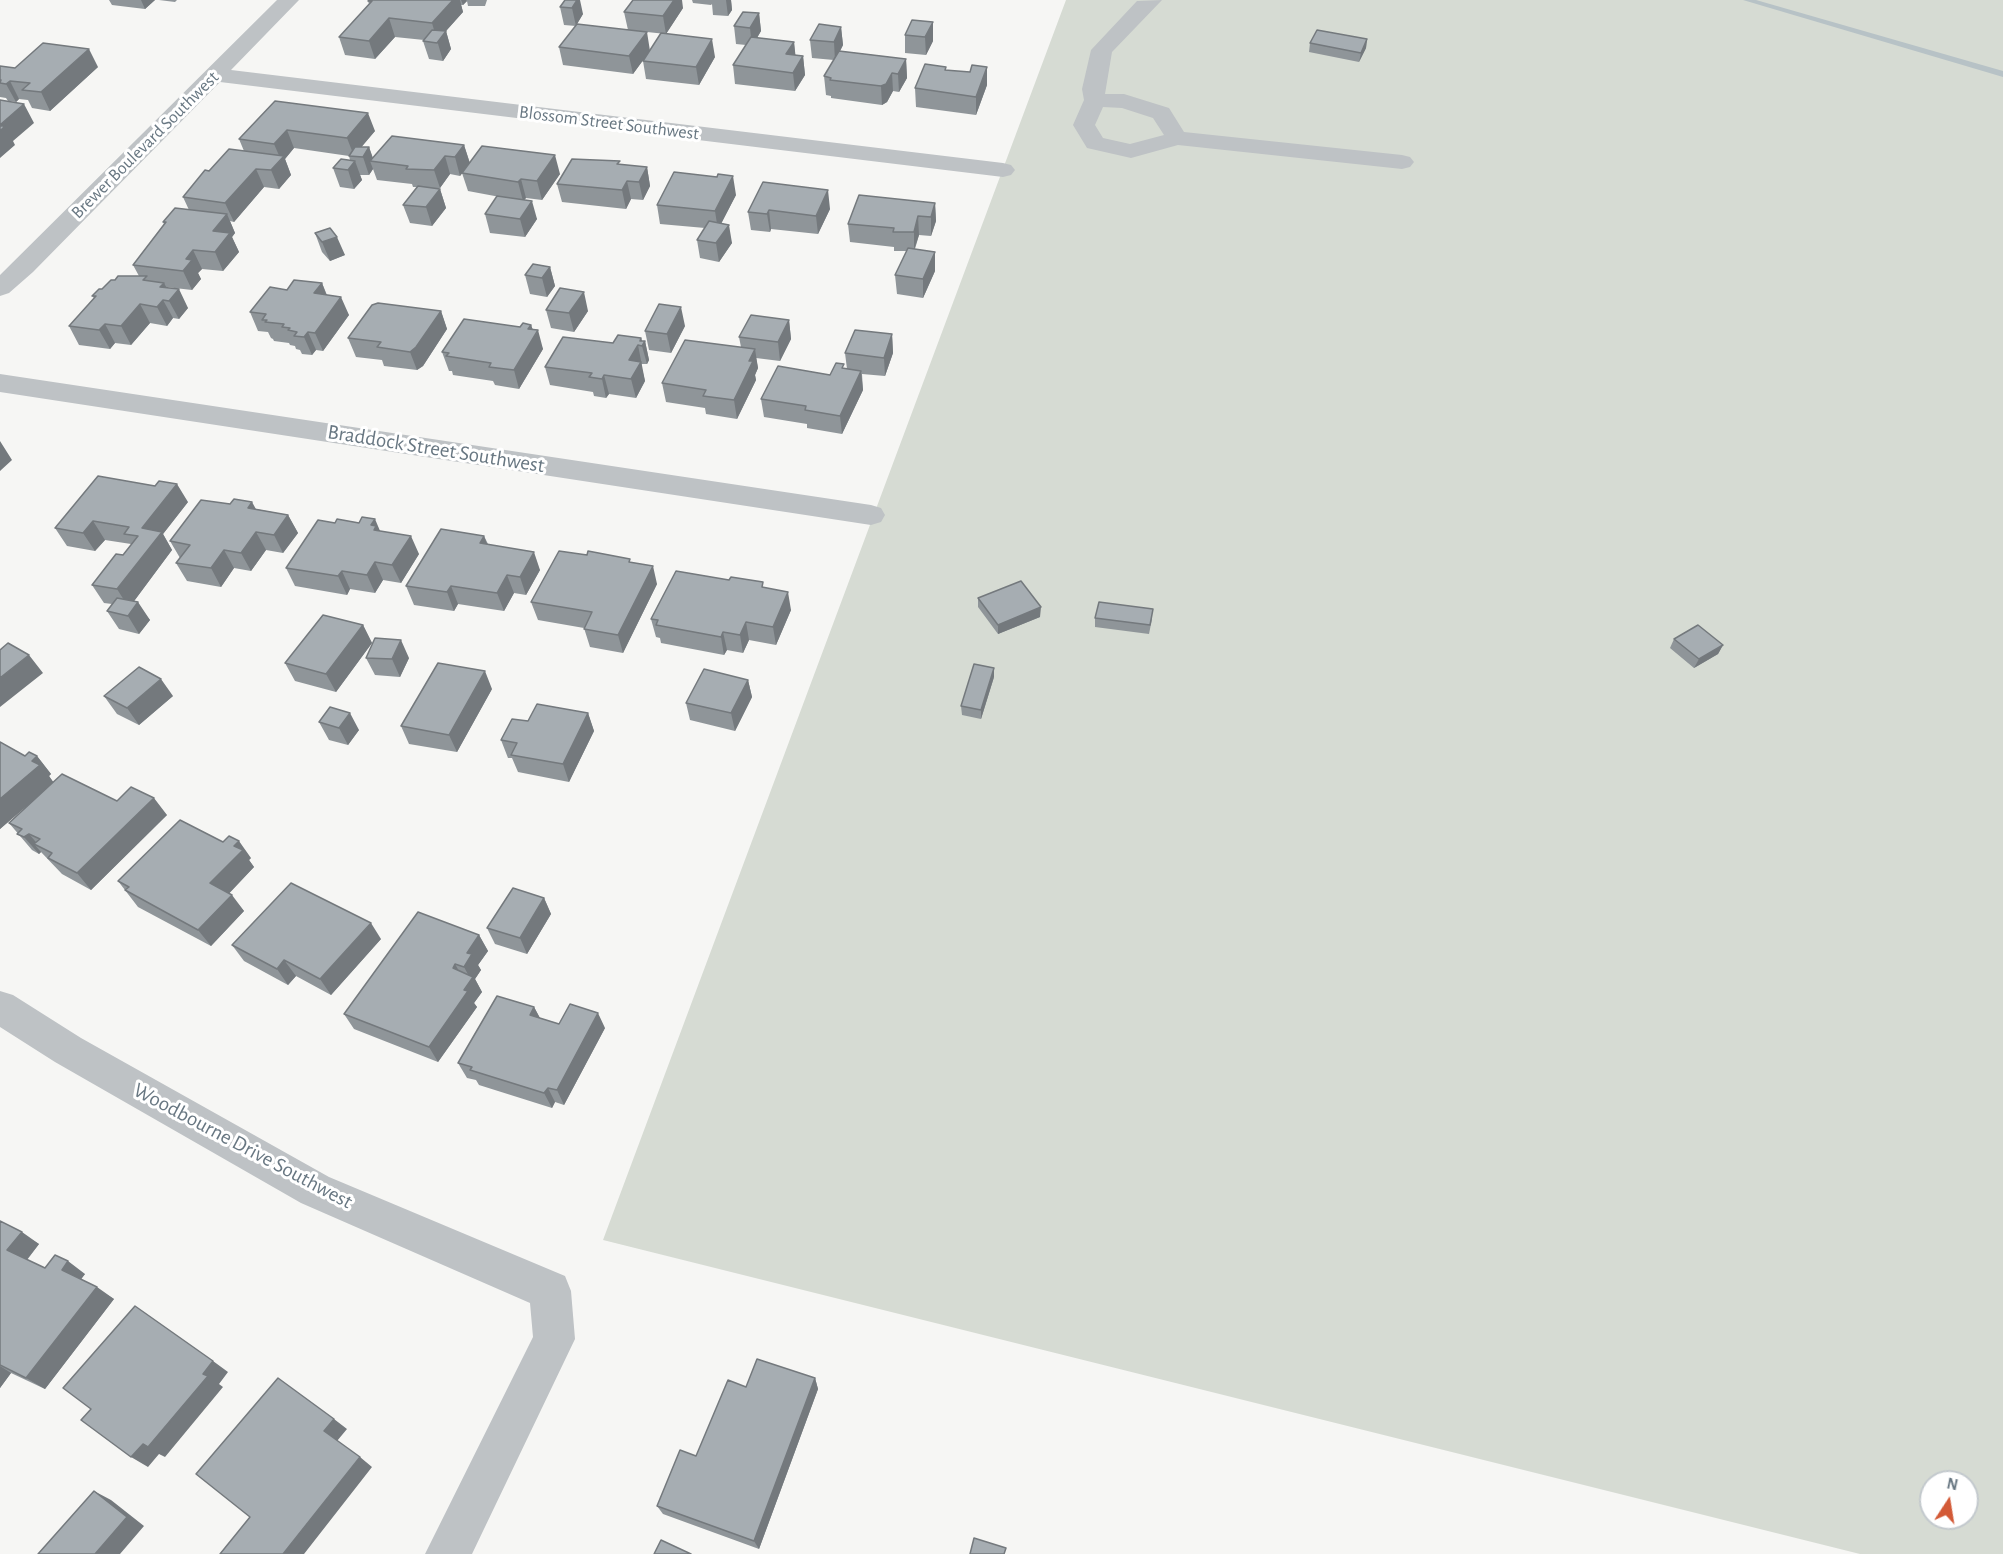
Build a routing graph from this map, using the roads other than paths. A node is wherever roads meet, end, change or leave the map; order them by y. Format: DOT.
graph roads {
  1 [pos="289,0"];
  2 [pos="1152,0"];
  3 [pos="215,75"];
  4 [pos="1095,100"];
  5 [pos="1177,138"];
  6 [pos="1402,162"];
  7 [pos="1003,170"];
  8 [pos="0,288"];
  9 [pos="0,383"];
  10 [pos="872,515"];
  11 [pos="0,1007"];
  12 [pos="448,1554"];
  1 -- 3 [label="street, Brewer Boulevard Southwest"];
  2 -- 4 [label="street"];
  3 -- 7 [label="street, Blossom Street Southwest"];
  3 -- 8 [label="street, Brewer Boulevard Southwest"];
  4 -- 5 [label="street"];
  4 -- 5 [label="street"];
  5 -- 6 [label="street"];
  9 -- 10 [label="street, Braddock Street Southwest"];
  11 -- 12 [label="street, Woodbourne Drive Southwest"];
}
